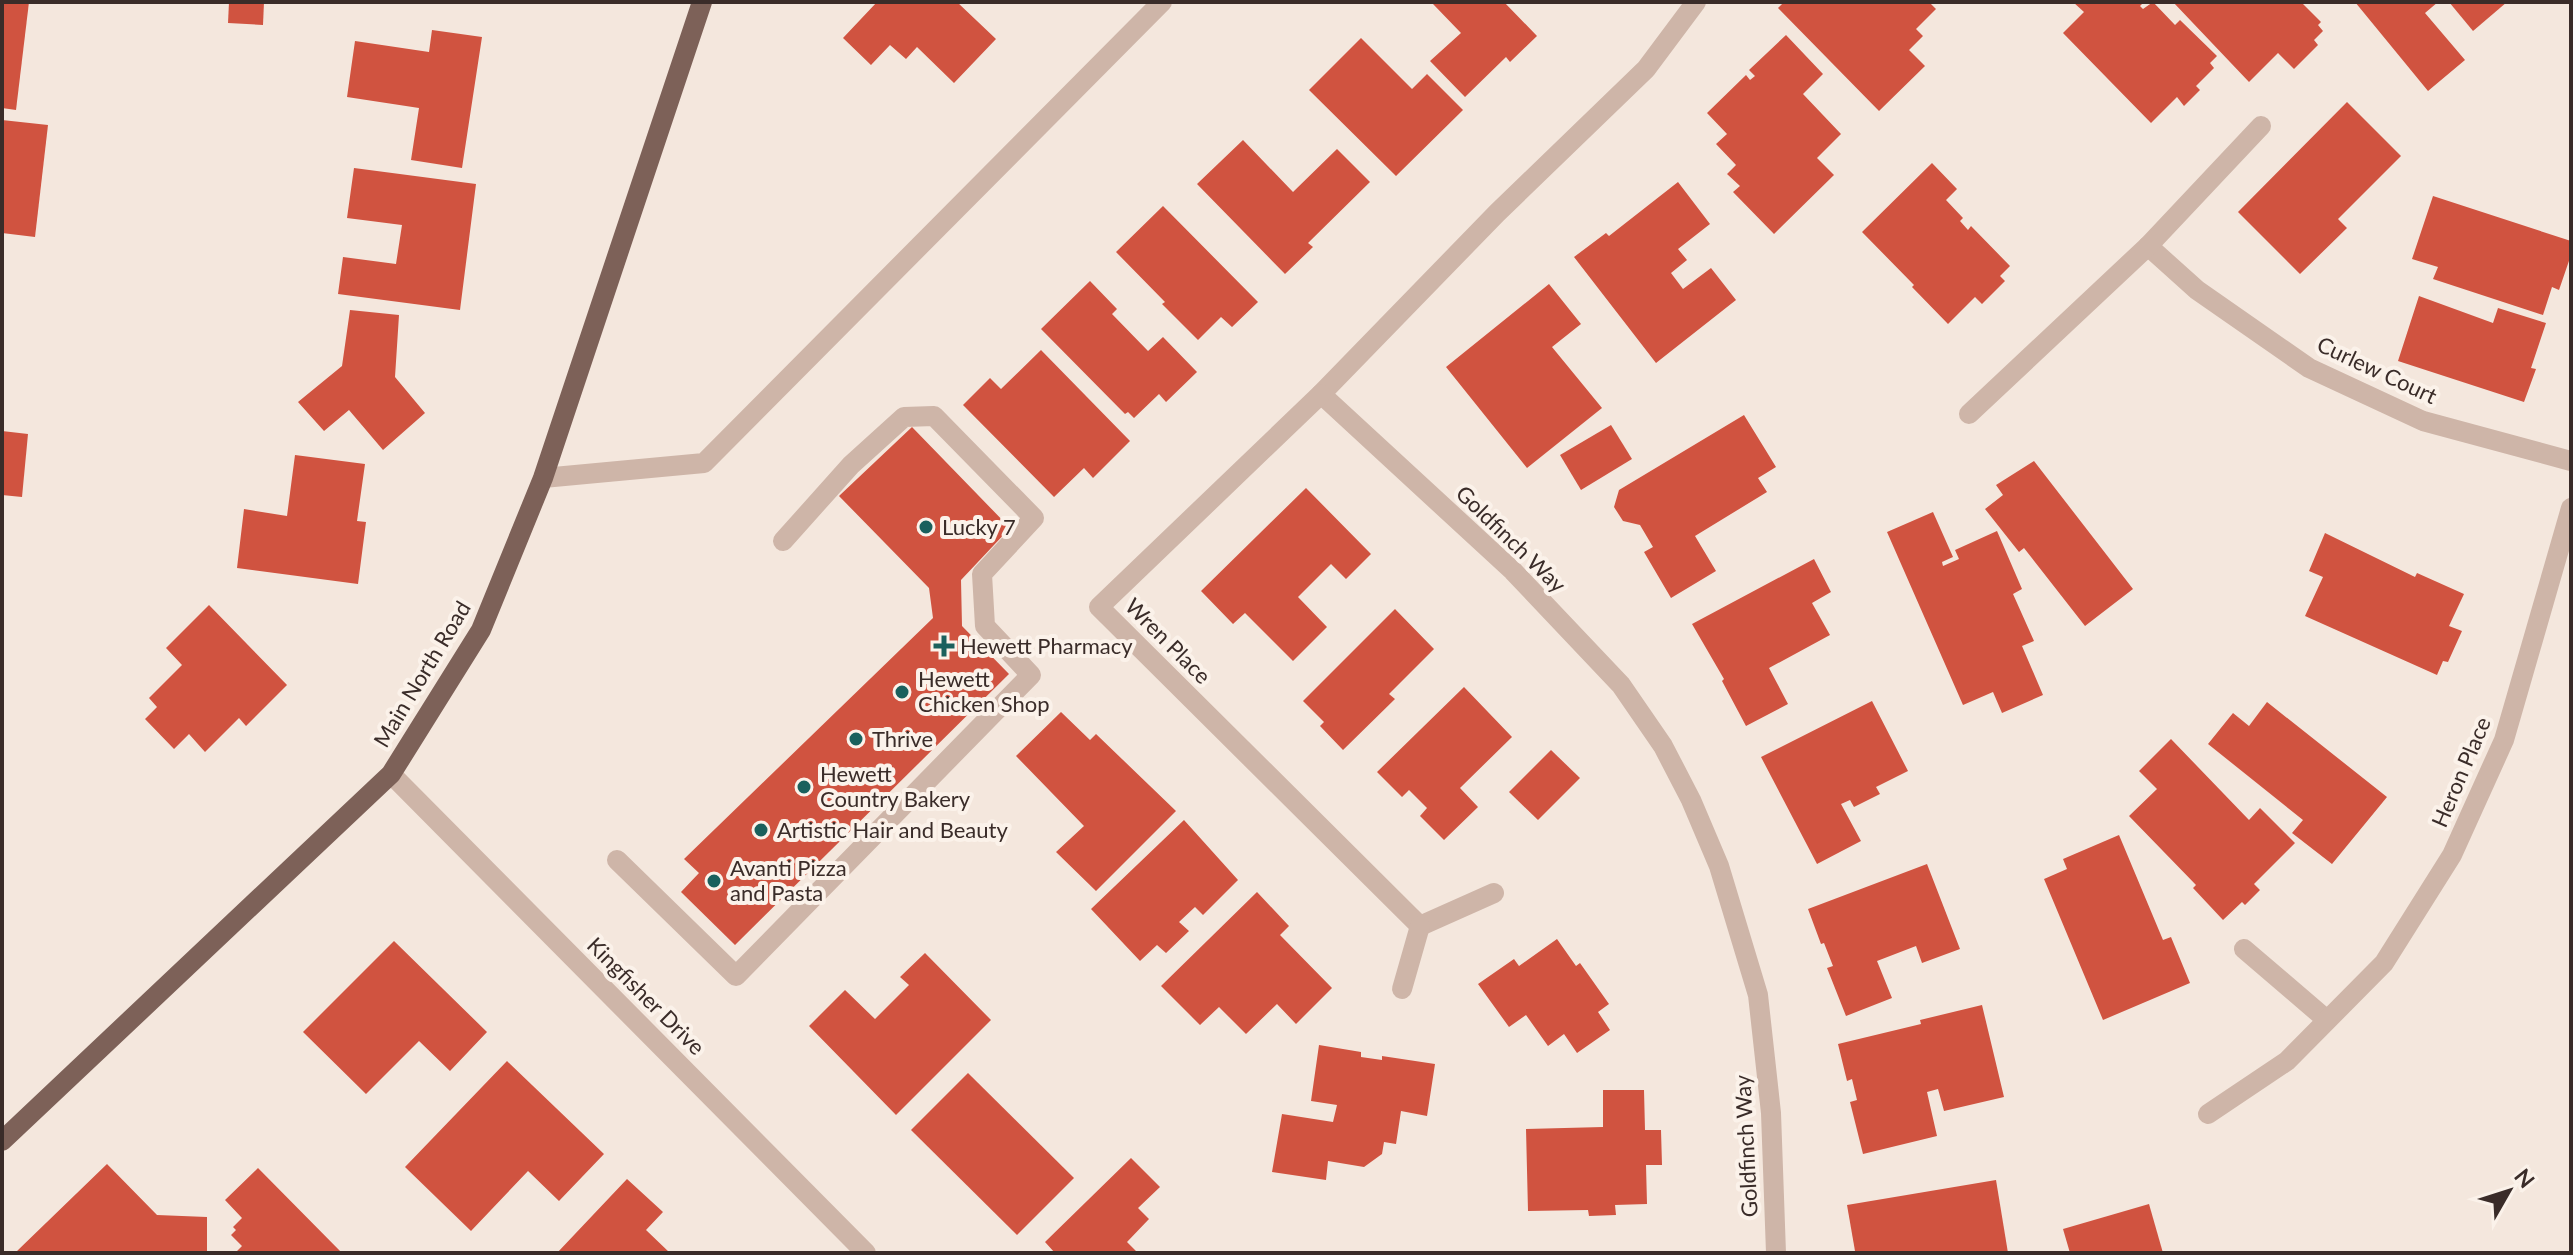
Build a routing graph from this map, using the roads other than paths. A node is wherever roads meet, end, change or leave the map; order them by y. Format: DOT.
graph roads {
  1 [pos="702,2"];
  2 [pos="1162,2"];
  3 [pos="1696,2"];
  4 [pos="2261,126"];
  5 [pos="2148,246"];
  6 [pos="1321,394"];
  7 [pos="1969,414"];
  8 [pos="2571,461"];
  9 [pos="543,478"];
  10 [pos="2571,508"];
  11 [pos="783,541"];
  12 [pos="391,774"];
  13 [pos="617,860"];
  14 [pos="1494,893"];
  15 [pos="1420,926"];
  16 [pos="2244,949"];
  17 [pos="1402,989"];
  18 [pos="2327,1020"];
  19 [pos="2208,1114"];
  20 [pos="2,1141"];
  21 [pos="866,1253"];
  22 [pos="1776,1253"];
  1 -- 9 [label="main road, Main North Road"];
  2 -- 9 [label="street"];
  3 -- 6 [label="street"];
  4 -- 5 [label="street"];
  5 -- 7 [label="street"];
  5 -- 8 [label="street, Curlew Court"];
  6 -- 15 [label="street, Wren Place"];
  6 -- 22 [label="street, Goldfinch Way"];
  9 -- 12 [label="main road, Main North Road"];
  10 -- 18 [label="street, Heron Place"];
  11 -- 13 [label="street"];
  12 -- 20 [label="main road, Main North Road"];
  12 -- 21 [label="street, Kingfisher Drive"];
  14 -- 15 [label="street"];
  15 -- 17 [label="street"];
  16 -- 18 [label="street"];
  18 -- 19 [label="street, Heron Place"];
}
